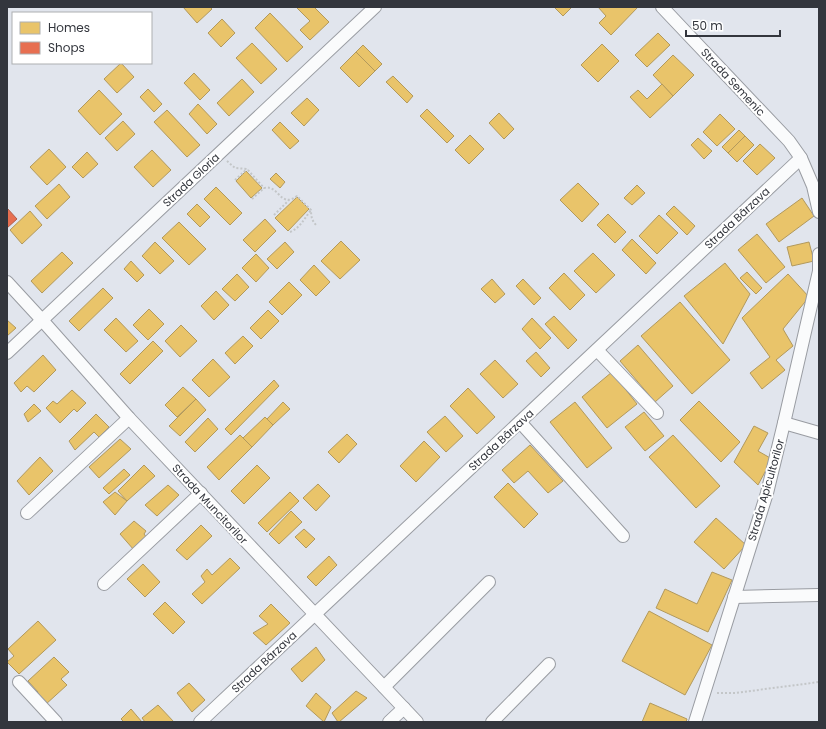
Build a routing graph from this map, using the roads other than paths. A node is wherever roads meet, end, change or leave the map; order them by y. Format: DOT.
graph roads {
  1 [pos="375,7"];
  2 [pos="668,9"];
  3 [pos="801,158"];
  4 [pos="819,212"];
  5 [pos="819,254"];
  6 [pos="7,282"];
  7 [pos="42,320"];
  8 [pos="597,350"];
  9 [pos="7,353"];
  10 [pos="657,413"];
  11 [pos="129,418"];
  12 [pos="520,422"];
  13 [pos="784,423"];
  14 [pos="819,434"];
  15 [pos="201,493"];
  16 [pos="27,513"];
  17 [pos="623,536"];
  18 [pos="489,582"];
  19 [pos="104,584"];
  20 [pos="819,595"];
  21 [pos="734,597"];
  22 [pos="315,614"];
  23 [pos="549,664"];
  24 [pos="19,682"];
  25 [pos="384,687"];
  26 [pos="404,708"];
  27 [pos="56,722"];
  28 [pos="200,722"];
  29 [pos="389,722"];
  30 [pos="417,722"];
  31 [pos="492,722"];
  32 [pos="695,722"];
  1 -- 7 [label="street, Strada Gloria"];
  2 -- 3 [label="street, Strada Semenic"];
  3 -- 4 [label="street"];
  3 -- 8 [label="street, Strada Bârzava"];
  5 -- 13 [label="street, Strada Apicultorilor"];
  6 -- 7 [label="street, Strada Muncitorilor"];
  7 -- 9 [label="street, Strada Gloria"];
  7 -- 11 [label="street, Strada Muncitorilor"];
  8 -- 10 [label="street"];
  8 -- 12 [label="street, Strada Bârzava"];
  11 -- 15 [label="street, Strada Muncitorilor"];
  11 -- 16 [label="street"];
  12 -- 17 [label="street"];
  12 -- 22 [label="street, Strada Bârzava"];
  13 -- 14 [label="street"];
  13 -- 21 [label="street, Strada Apicultorilor"];
  15 -- 19 [label="street"];
  15 -- 22 [label="street, Strada Muncitorilor"];
  18 -- 25 [label="street"];
  20 -- 21 [label="street"];
  21 -- 32 [label="street, Strada Apicultorilor"];
  22 -- 25 [label="street, Strada Muncitorilor"];
  22 -- 28 [label="street, Strada Bârzava"];
  23 -- 31 [label="street"];
  24 -- 27 [label="street"];
  25 -- 26 [label="street, Strada Muncitorilor"];
  26 -- 29 [label="street"];
  26 -- 30 [label="street, Strada Muncitorilor"];
}
